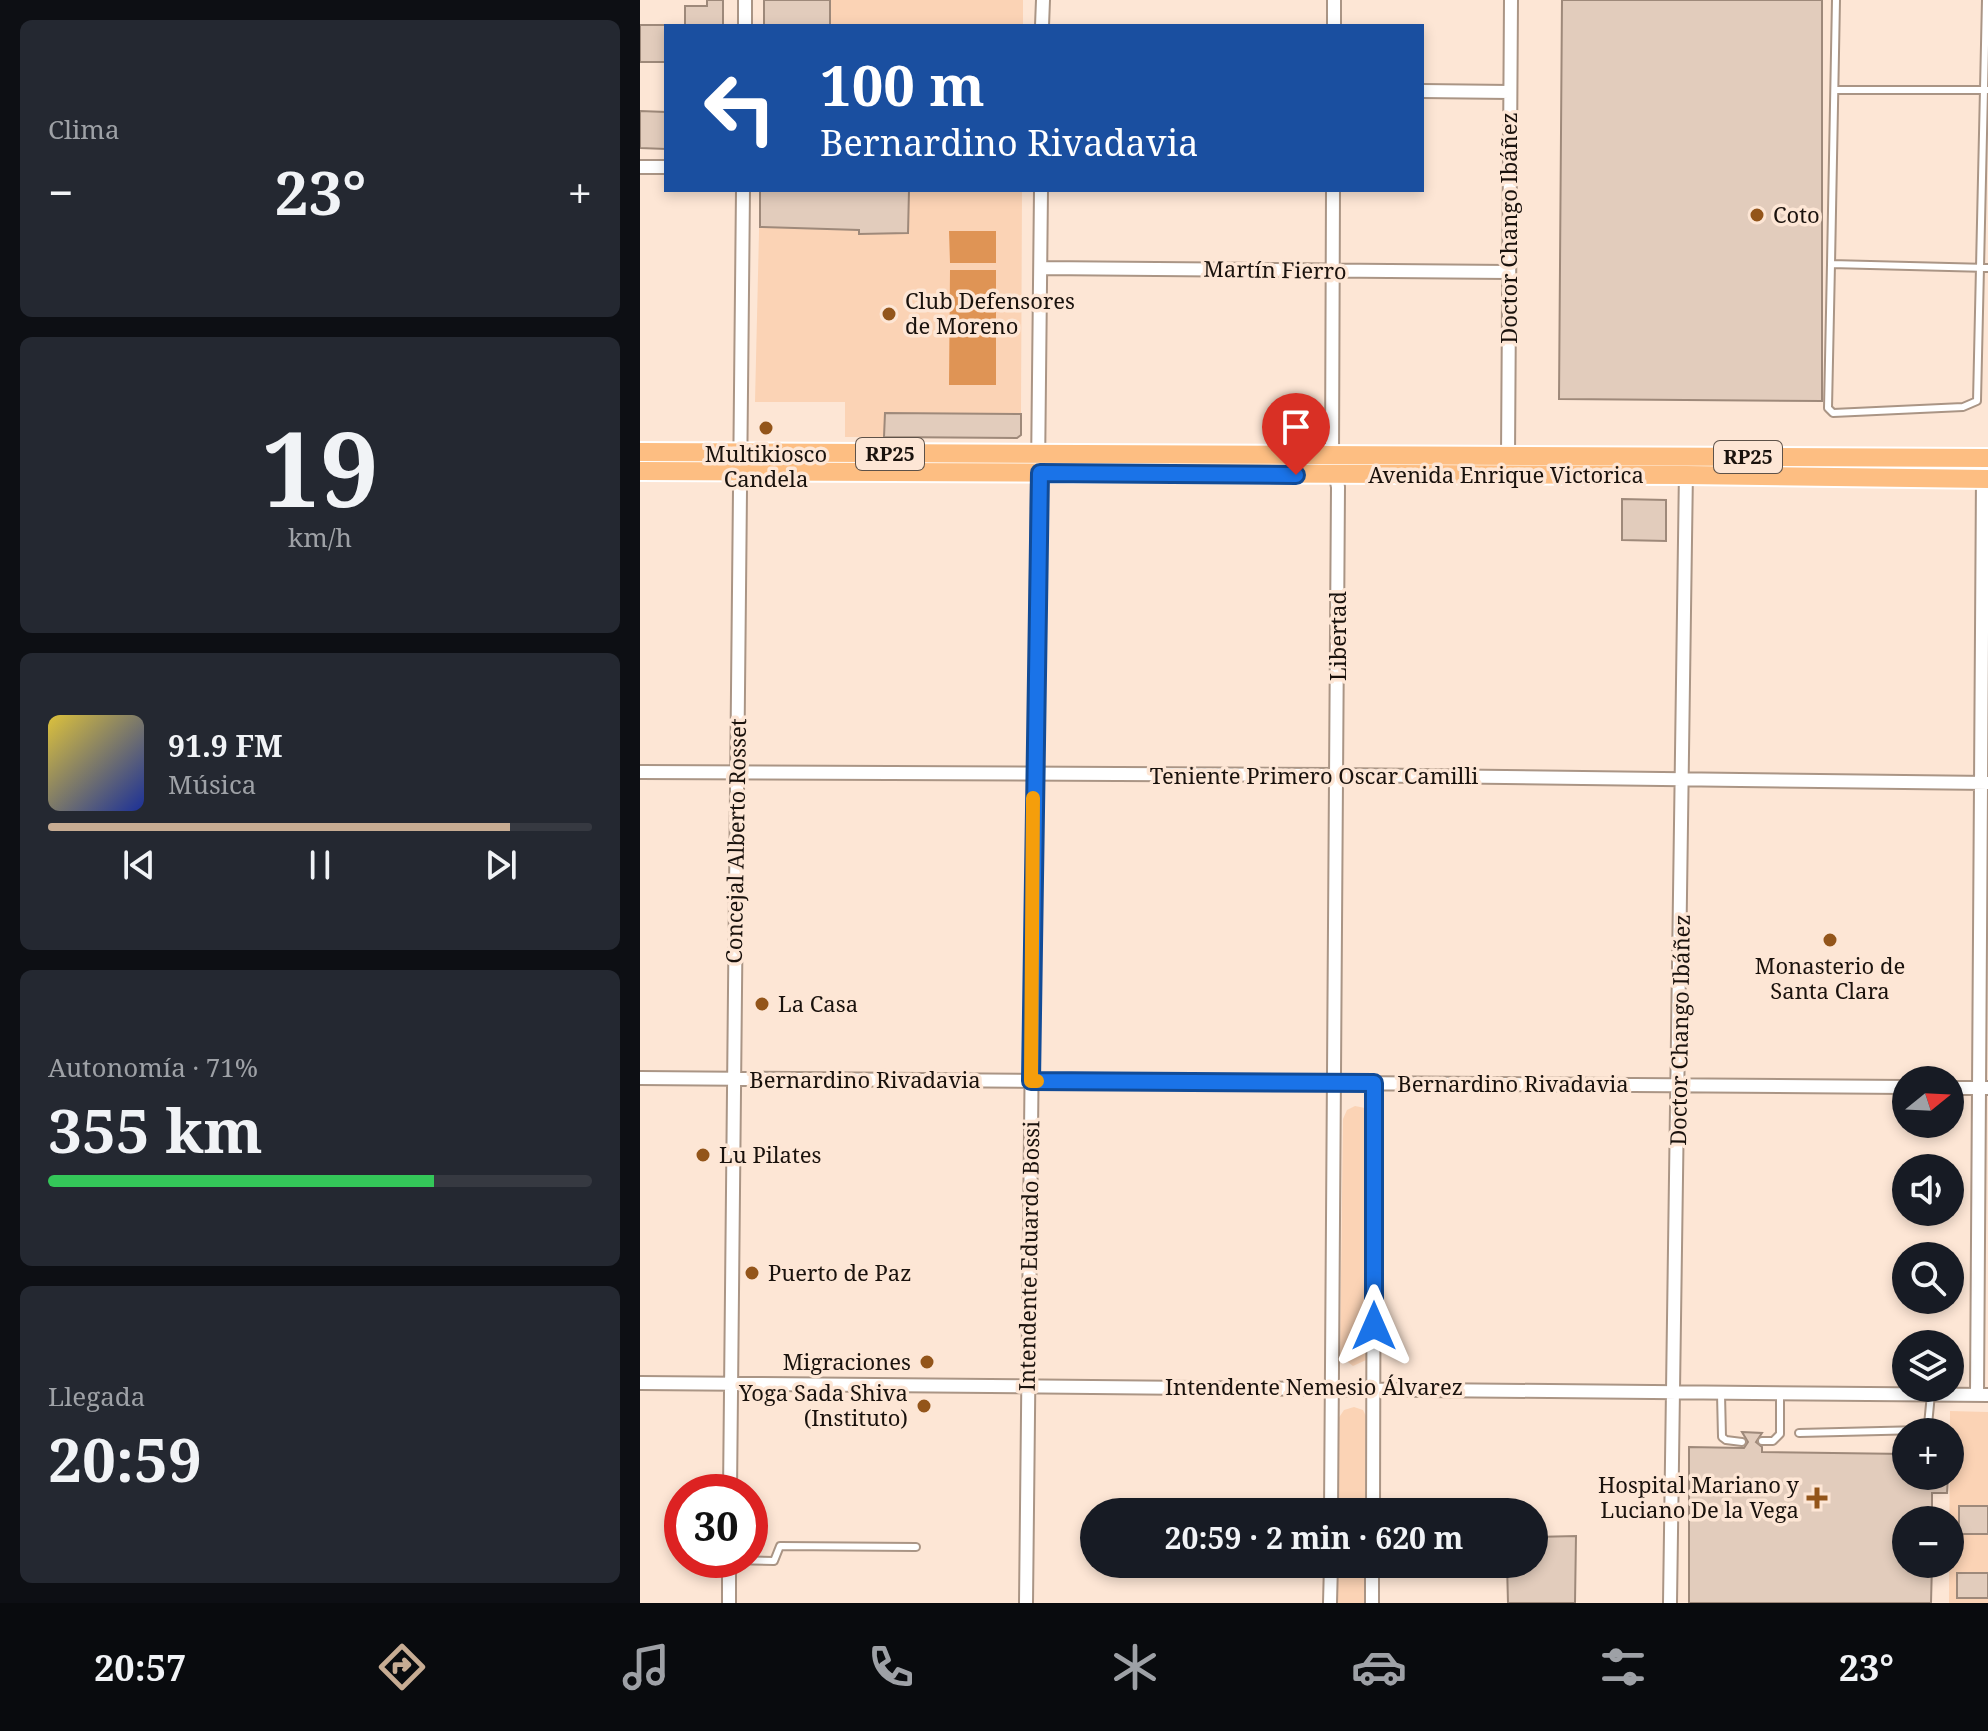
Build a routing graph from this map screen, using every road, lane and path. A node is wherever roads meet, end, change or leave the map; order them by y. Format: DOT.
graph roads {
  1 [pos="745,0"];
  2 [pos="1043,0"];
  3 [pos="1334,0"];
  4 [pos="1511,0"];
  5 [pos="1836,0"];
  6 [pos="1986,0"];
  7 [pos="745,24"];
  8 [pos="1042,24"];
  9 [pos="1334,24"];
  10 [pos="1835,90"];
  11 [pos="1987,90"];
  12 [pos="1424,91"];
  13 [pos="1510,92"];
  14 [pos="640,167"];
  15 [pos="664,167"];
  16 [pos="743,192"];
  17 [pos="1041,192"];
  18 [pos="1333,192"];
  19 [pos="1831,264"];
  20 [pos="1041,268"];
  21 [pos="1984,268"];
  22 [pos="1333,270"];
  23 [pos="1509,272"];
  24 [pos="640,452"];
  25 [pos="1508,456"];
  26 [pos="1988,458"];
  27 [pos="741,463"];
  28 [pos="1040,463"];
  29 [pos="1334,466"];
  30 [pos="1687,466"];
  31 [pos="640,471"];
  32 [pos="1985,479"];
  33 [pos="640,772"];
  34 [pos="737,773"];
  35 [pos="1034,775"];
  36 [pos="1338,775"];
  37 [pos="1683,780"];
  38 [pos="1984,783"];
  39 [pos="640,1078"];
  40 [pos="734,1079"];
  41 [pos="1031,1081"];
  42 [pos="1335,1083"];
  43 [pos="1374,1083"];
  44 [pos="1679,1085"];
  45 [pos="1892,1087"];
  46 [pos="1983,1088"];
  47 [pos="640,1383"];
  48 [pos="731,1384"];
  49 [pos="1028,1387"];
  50 [pos="1333,1387"];
  51 [pos="1374,1387"];
  52 [pos="1673,1390"];
  53 [pos="1721,1390"];
  54 [pos="1780,1392"];
  55 [pos="1892,1393"];
  56 [pos="1982,1395"];
  57 [pos="1930,1402"];
  58 [pos="1799,1433"];
  59 [pos="1762,1441"];
  60 [pos="1742,1442"];
  61 [pos="730,1474"];
  62 [pos="1331,1498"];
  63 [pos="1373,1498"];
  64 [pos="916,1547"];
  65 [pos="768,1561"];
  66 [pos="729,1578"];
  67 [pos="1331,1578"];
  68 [pos="1372,1578"];
  69 [pos="729,1603"];
  70 [pos="1026,1603"];
  71 [pos="1330,1603"];
  72 [pos="1372,1603"];
  73 [pos="1670,1603"];
  1 -- 7 [label="street"];
  2 -- 8 [label="street"];
  3 -- 9 [label="street"];
  4 -- 13 [label="street, Doctor Chango Ibáñez"];
  5 -- 10 [label="lane"];
  6 -- 11 [label="lane"];
  10 -- 11 [label="lane"];
  10 -- 19 [label="lane"];
  11 -- 21 [label="lane"];
  12 -- 13 [label="street"];
  13 -- 23 [label="street, Doctor Chango Ibáñez"];
  14 -- 15 [label="street"];
  16 -- 27 [label="street, Concejal Alberto Rosset"];
  17 -- 20 [label="street, Intendente Eduardo Bossi"];
  18 -- 22 [label="street, Libertad"];
  19 -- 21 [label="lane"];
  19 -- 21 [label="lane"];
  20 -- 22 [label="street, Martín Fierro"];
  20 -- 28 [label="street, Intendente Eduardo Bossi"];
  22 -- 23 [label="street, Martín Fierro"];
  22 -- 29 [label="street, Libertad"];
  23 -- 25 [label="street, Doctor Chango Ibáñez"];
  24 -- 27 [label="main road, Avenida Enrique Victorica / RP25"];
  25 -- 29 [label="main road, Avenida Enrique Victorica / RP25"];
  25 -- 30 [label="main road, Avenida Enrique Victorica / RP25"];
  26 -- 30 [label="main road, Avenida Enrique Victorica / RP25"];
  27 -- 28 [label="main road, Avenida Enrique Victorica / RP25"];
  27 -- 31 [label="main road, Avenida Enrique Victorica / RP25"];
  27 -- 34 [label="street, Concejal Alberto Rosset"];
  28 -- 29 [label="main road, Avenida Enrique Victorica / RP25"];
  28 -- 35 [label="street, Intendente Eduardo Bossi"];
  29 -- 30 [label="main road, Avenida Enrique Victorica / RP25"];
  29 -- 36 [label="street, Libertad"];
  30 -- 32 [label="main road, Avenida Enrique Victorica / RP25"];
  30 -- 37 [label="street, Doctor Chango Ibáñez"];
  32 -- 38 [label="street"];
  33 -- 34 [label="street, Teniente Primero Oscar Camilli"];
  34 -- 35 [label="street, Teniente Primero Oscar Camilli"];
  34 -- 40 [label="street, Concejal Alberto Rosset"];
  35 -- 36 [label="street, Teniente Primero Oscar Camilli"];
  35 -- 41 [label="street, Intendente Eduardo Bossi"];
  36 -- 37 [label="street, Teniente Primero Oscar Camilli"];
  36 -- 42 [label="street, Libertad"];
  37 -- 38 [label="street, Teniente Primero Oscar Camilli"];
  37 -- 44 [label="street, Doctor Chango Ibáñez"];
  38 -- 46 [label="street"];
  39 -- 40 [label="street, Bernardino Rivadavia"];
  40 -- 41 [label="street, Bernardino Rivadavia"];
  40 -- 48 [label="street, Concejal Alberto Rosset"];
  41 -- 42 [label="street, Bernardino Rivadavia"];
  41 -- 49 [label="street, Intendente Eduardo Bossi"];
  42 -- 43 [label="street, Bernardino Rivadavia"];
  42 -- 50 [label="street, Libertad"];
  43 -- 44 [label="street, Bernardino Rivadavia"];
  43 -- 51 [label="street"];
  44 -- 45 [label="street, Bernardino Rivadavia"];
  44 -- 52 [label="street, Doctor Chango Ibáñez"];
  46 -- 56 [label="street"];
  47 -- 48 [label="street, Intendente Nemesio Álvarez"];
  48 -- 49 [label="street, Intendente Nemesio Álvarez"];
  48 -- 61 [label="street, Concejal Alberto Rosset"];
  49 -- 50 [label="street, Intendente Nemesio Álvarez"];
  49 -- 70 [label="street, Intendente Eduardo Bossi"];
  50 -- 51 [label="street, Intendente Nemesio Álvarez"];
  50 -- 62 [label="street, Libertad"];
  51 -- 52 [label="street, Intendente Nemesio Álvarez"];
  51 -- 63 [label="street"];
  52 -- 53 [label="street, Intendente Nemesio Álvarez"];
  52 -- 73 [label="street, Doctor Chango Ibáñez"];
  53 -- 54 [label="street, Intendente Nemesio Álvarez"];
  53 -- 60 [label="lane"];
  54 -- 55 [label="street, Intendente Nemesio Álvarez"];
  54 -- 59 [label="lane"];
  57 -- 58 [label="lane"];
  64 -- 65 [label="lane"];
  66 -- 69 [label="street"];
  67 -- 71 [label="street"];
  68 -- 72 [label="street"];
}
